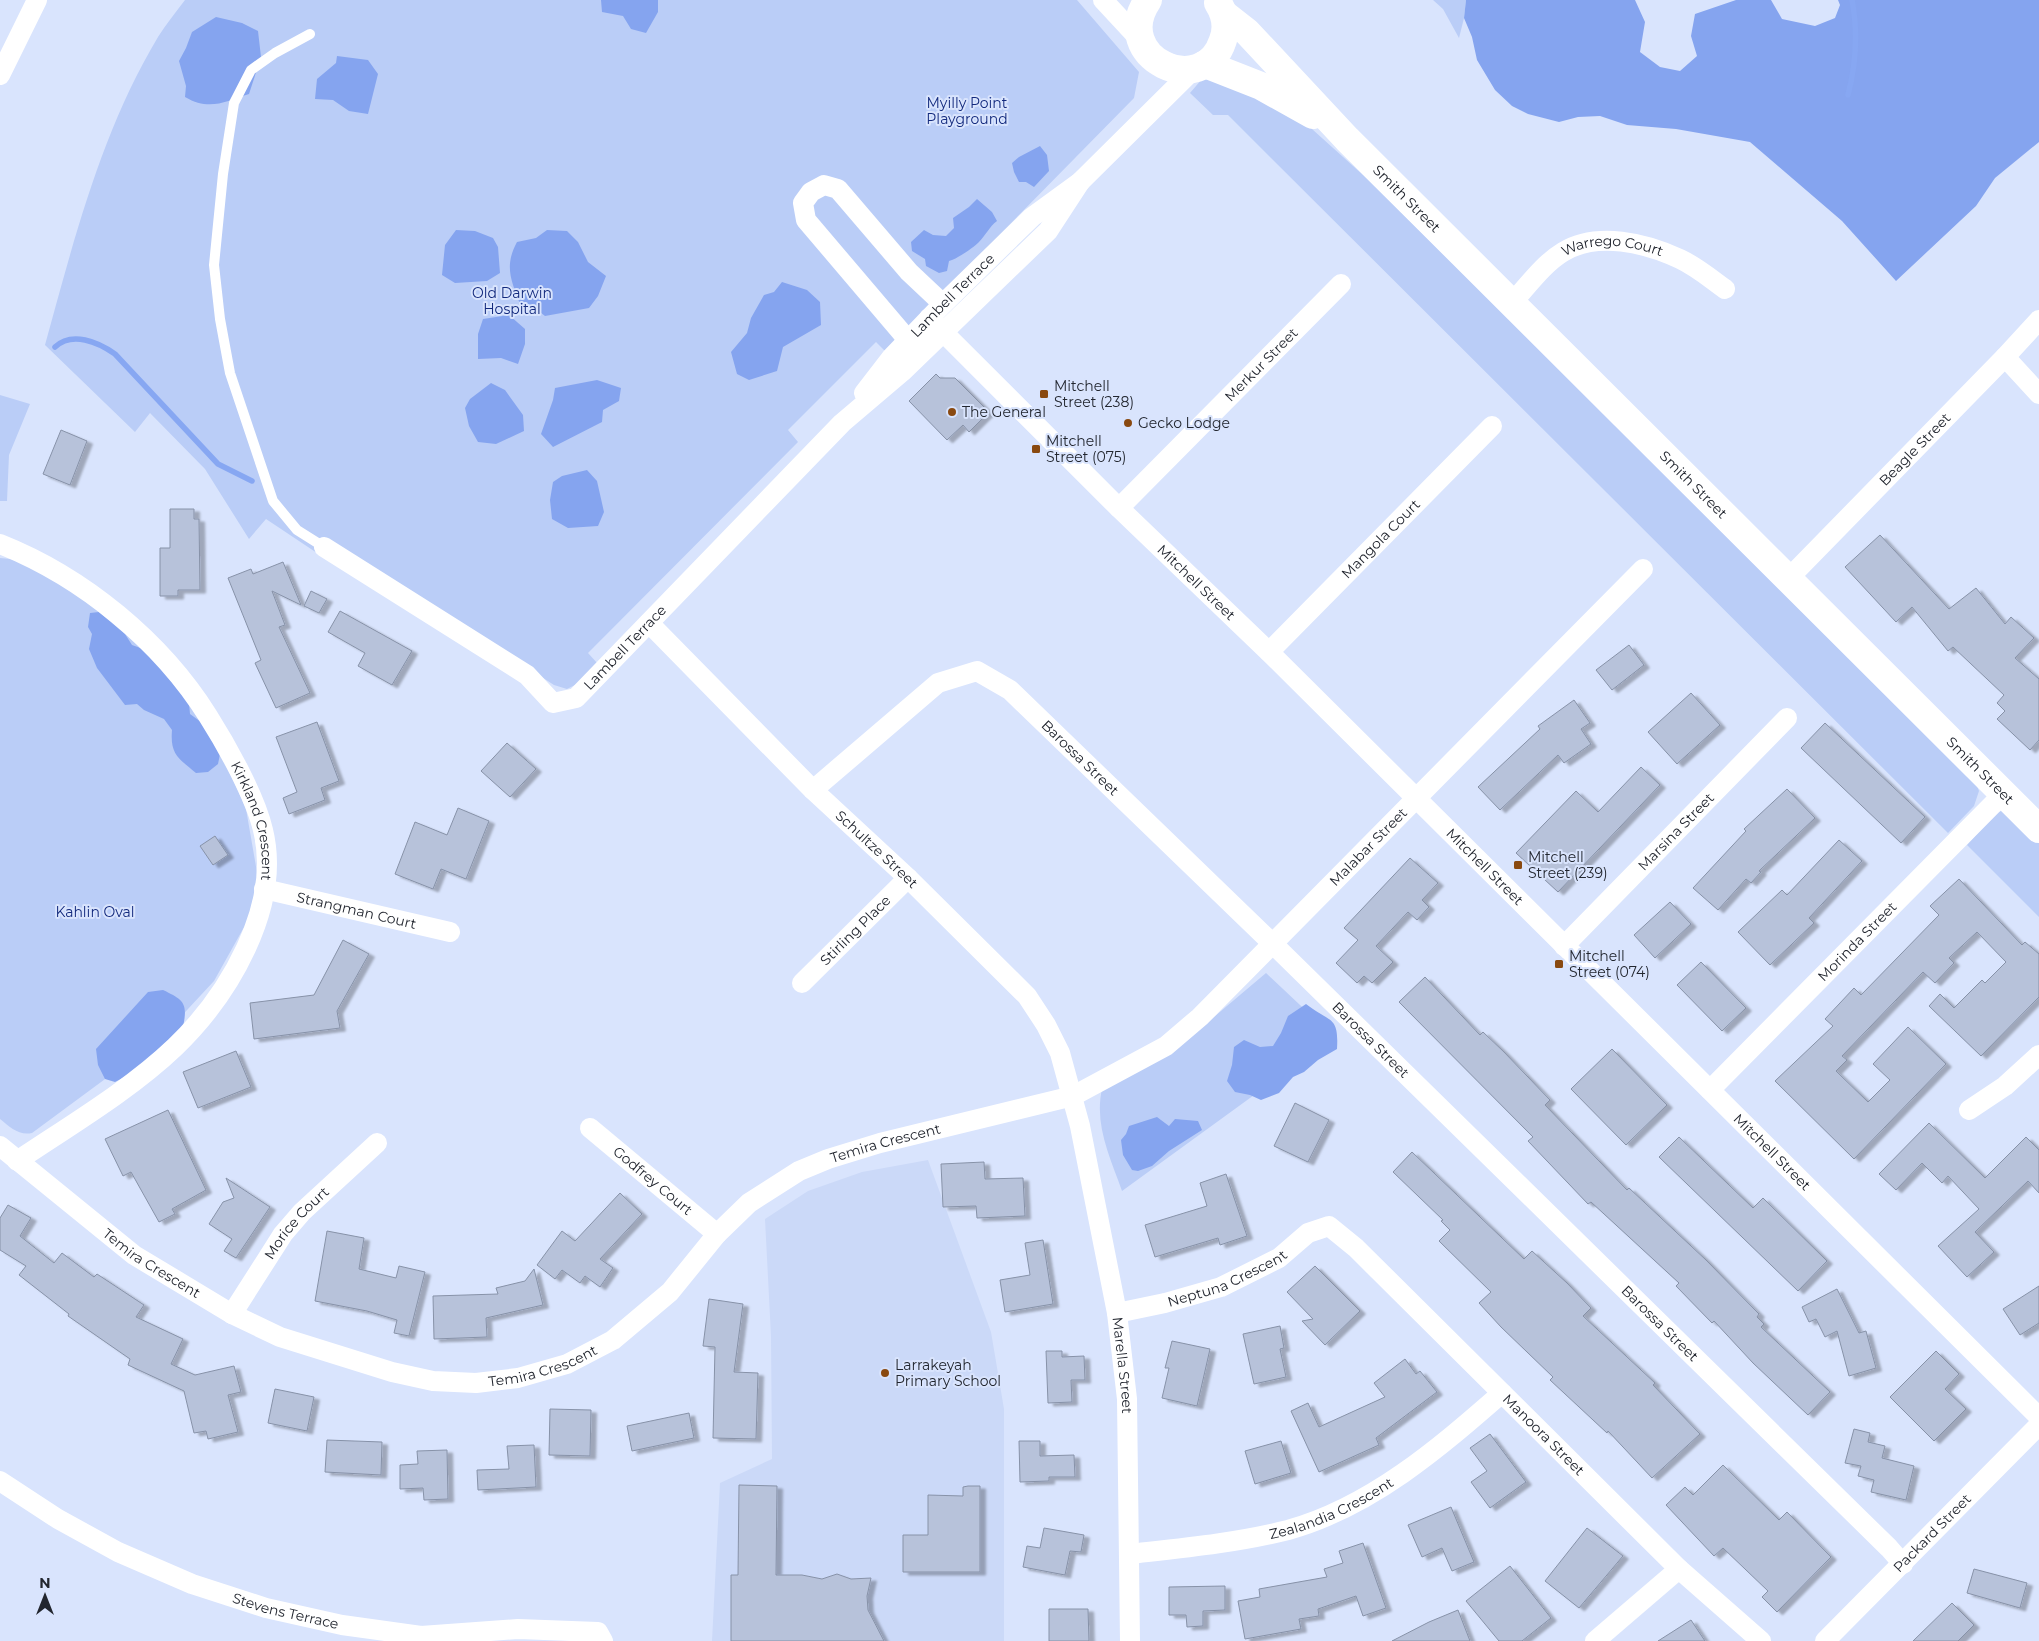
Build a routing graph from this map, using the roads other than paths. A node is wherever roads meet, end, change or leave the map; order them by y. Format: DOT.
graph roads {
  1 [pos="37,0"];
  2 [pos="1103,0"];
  3 [pos="1148,0"];
  4 [pos="1220,7"];
  5 [pos="310,34"];
  6 [pos="1147,51"];
  7 [pos="1200,66"];
  8 [pos="0,75"];
  9 [pos="1145,116"];
  10 [pos="1347,140"];
  11 [pos="1080,182"];
  12 [pos="1341,284"];
  13 [pos="1726,289"];
  14 [pos="943,304"];
  15 [pos="1511,304"];
  16 [pos="929,318"];
  17 [pos="2039,320"];
  18 [pos="943,332"];
  19 [pos="908,340"];
  20 [pos="2005,357"];
  21 [pos="2039,394"];
  22 [pos="842,423"];
  23 [pos="1492,426"];
  24 [pos="1119,508"];
  25 [pos="0,544"];
  26 [pos="324,547"];
  27 [pos="1643,569"];
  28 [pos="1789,578"];
  29 [pos="649,623"];
  30 [pos="1269,652"];
  31 [pos="1788,718"];
  32 [pos="813,790"];
  33 [pos="2003,794"];
  34 [pos="1416,800"];
  35 [pos="2039,829"];
  36 [pos="908,878"];
  37 [pos="264,889"];
  38 [pos="450,932"];
  39 [pos="1273,944"];
  40 [pos="1564,946"];
  41 [pos="802,983"];
  42 [pos="2039,1054"];
  43 [pos="1710,1090"];
  44 [pos="1073,1096"];
  45 [pos="1968,1110"];
  46 [pos="590,1128"];
  47 [pos="377,1143"];
  48 [pos="0,1146"];
  49 [pos="18,1161"];
  50 [pos="1329,1226"];
  51 [pos="717,1234"];
  52 [pos="1116,1313"];
  53 [pos="232,1314"];
  54 [pos="1502,1393"];
  55 [pos="2039,1417"];
  56 [pos="2039,1425"];
  57 [pos="1,1483"];
  58 [pos="1130,1554"];
  59 [pos="1903,1564"];
  60 [pos="1679,1569"];
  61 [pos="600,1636"];
  62 [pos="1130,1641"];
  63 [pos="1595,1641"];
  64 [pos="1761,1641"];
  65 [pos="1825,1641"];
  1 -- 8 [label="street"];
  2 -- 6 [label="street"];
  3 -- 6 [label="street"];
  4 -- 7 [label="street"];
  4 -- 10 [label="street, Smith Street"];
  5 -- 26 [label="lane"];
  6 -- 7 [label="street, Smith Street"];
  6 -- 9 [label="street, Lambell Terrace"];
  7 -- 9 [label="street, Lambell Terrace"];
  7 -- 10 [label="street, Smith Street"];
  9 -- 11 [label="street, Lambell Terrace"];
  10 -- 15 [label="street, Smith Street"];
  11 -- 14 [label="street, Lambell Terrace"];
  11 -- 18 [label="street, Lambell Terrace"];
  12 -- 24 [label="street, Merkur Street"];
  13 -- 15 [label="street, Warrego Court"];
  14 -- 16 [label="street, Lambell Terrace"];
  14 -- 19 [label="street"];
  15 -- 28 [label="street, Smith Street"];
  16 -- 18 [label="street, Mitchell Street"];
  16 -- 19 [label="street, Lambell Terrace"];
  17 -- 20 [label="street, Beagle Street"];
  18 -- 22 [label="street, Lambell Terrace"];
  18 -- 24 [label="street, Mitchell Street"];
  19 -- 22 [label="street, Lambell Terrace"];
  20 -- 21 [label="street"];
  20 -- 28 [label="street, Beagle Street"];
  22 -- 29 [label="street, Lambell Terrace"];
  23 -- 30 [label="street, Mangola Court"];
  24 -- 30 [label="street, Mitchell Street"];
  25 -- 37 [label="street, Kirkland Crescent"];
  26 -- 29 [label="street, Lambell Terrace"];
  27 -- 34 [label="street, Malabar Street"];
  28 -- 33 [label="street, Smith Street"];
  29 -- 32 [label="street, Schultze Street"];
  30 -- 34 [label="street, Mitchell Street"];
  31 -- 40 [label="street, Marsina Street"];
  32 -- 36 [label="street, Schultze Street"];
  32 -- 39 [label="street, Barossa Street"];
  33 -- 35 [label="street, Smith Street"];
  33 -- 43 [label="street, Morinda Street"];
  34 -- 39 [label="street, Malabar Street"];
  34 -- 40 [label="street, Mitchell Street"];
  36 -- 41 [label="street, Stirling Place"];
  36 -- 44 [label="street, Schultze Street"];
  37 -- 38 [label="street, Strangman Court"];
  37 -- 49 [label="street, Kirkland Crescent"];
  39 -- 44 [label="street, Malabar Street"];
  39 -- 59 [label="street, Barossa Street"];
  40 -- 43 [label="street, Mitchell Street"];
  42 -- 45 [label="street"];
  43 -- 55 [label="street, Mitchell Street"];
  44 -- 51 [label="street, Temira Crescent"];
  44 -- 52 [label="street, Marella Street"];
  46 -- 51 [label="street, Godfrey Court"];
  47 -- 53 [label="street, Morice Court"];
  48 -- 49 [label="street, Temira Crescent"];
  49 -- 53 [label="street, Temira Crescent"];
  50 -- 52 [label="street, Neptuna Crescent"];
  50 -- 54 [label="street, Manoora Street"];
  51 -- 53 [label="street, Temira Crescent"];
  52 -- 58 [label="street, Marella Street"];
  54 -- 58 [label="street, Zealandia Crescent"];
  54 -- 60 [label="street, Manoora Street"];
  56 -- 59 [label="street, Packard Street"];
  57 -- 61 [label="street, Stevens Terrace"];
  58 -- 62 [label="street, Marella Street"];
  59 -- 65 [label="street, Packard Street"];
  60 -- 63 [label="street"];
  60 -- 64 [label="street, Manoora Street"];
}
